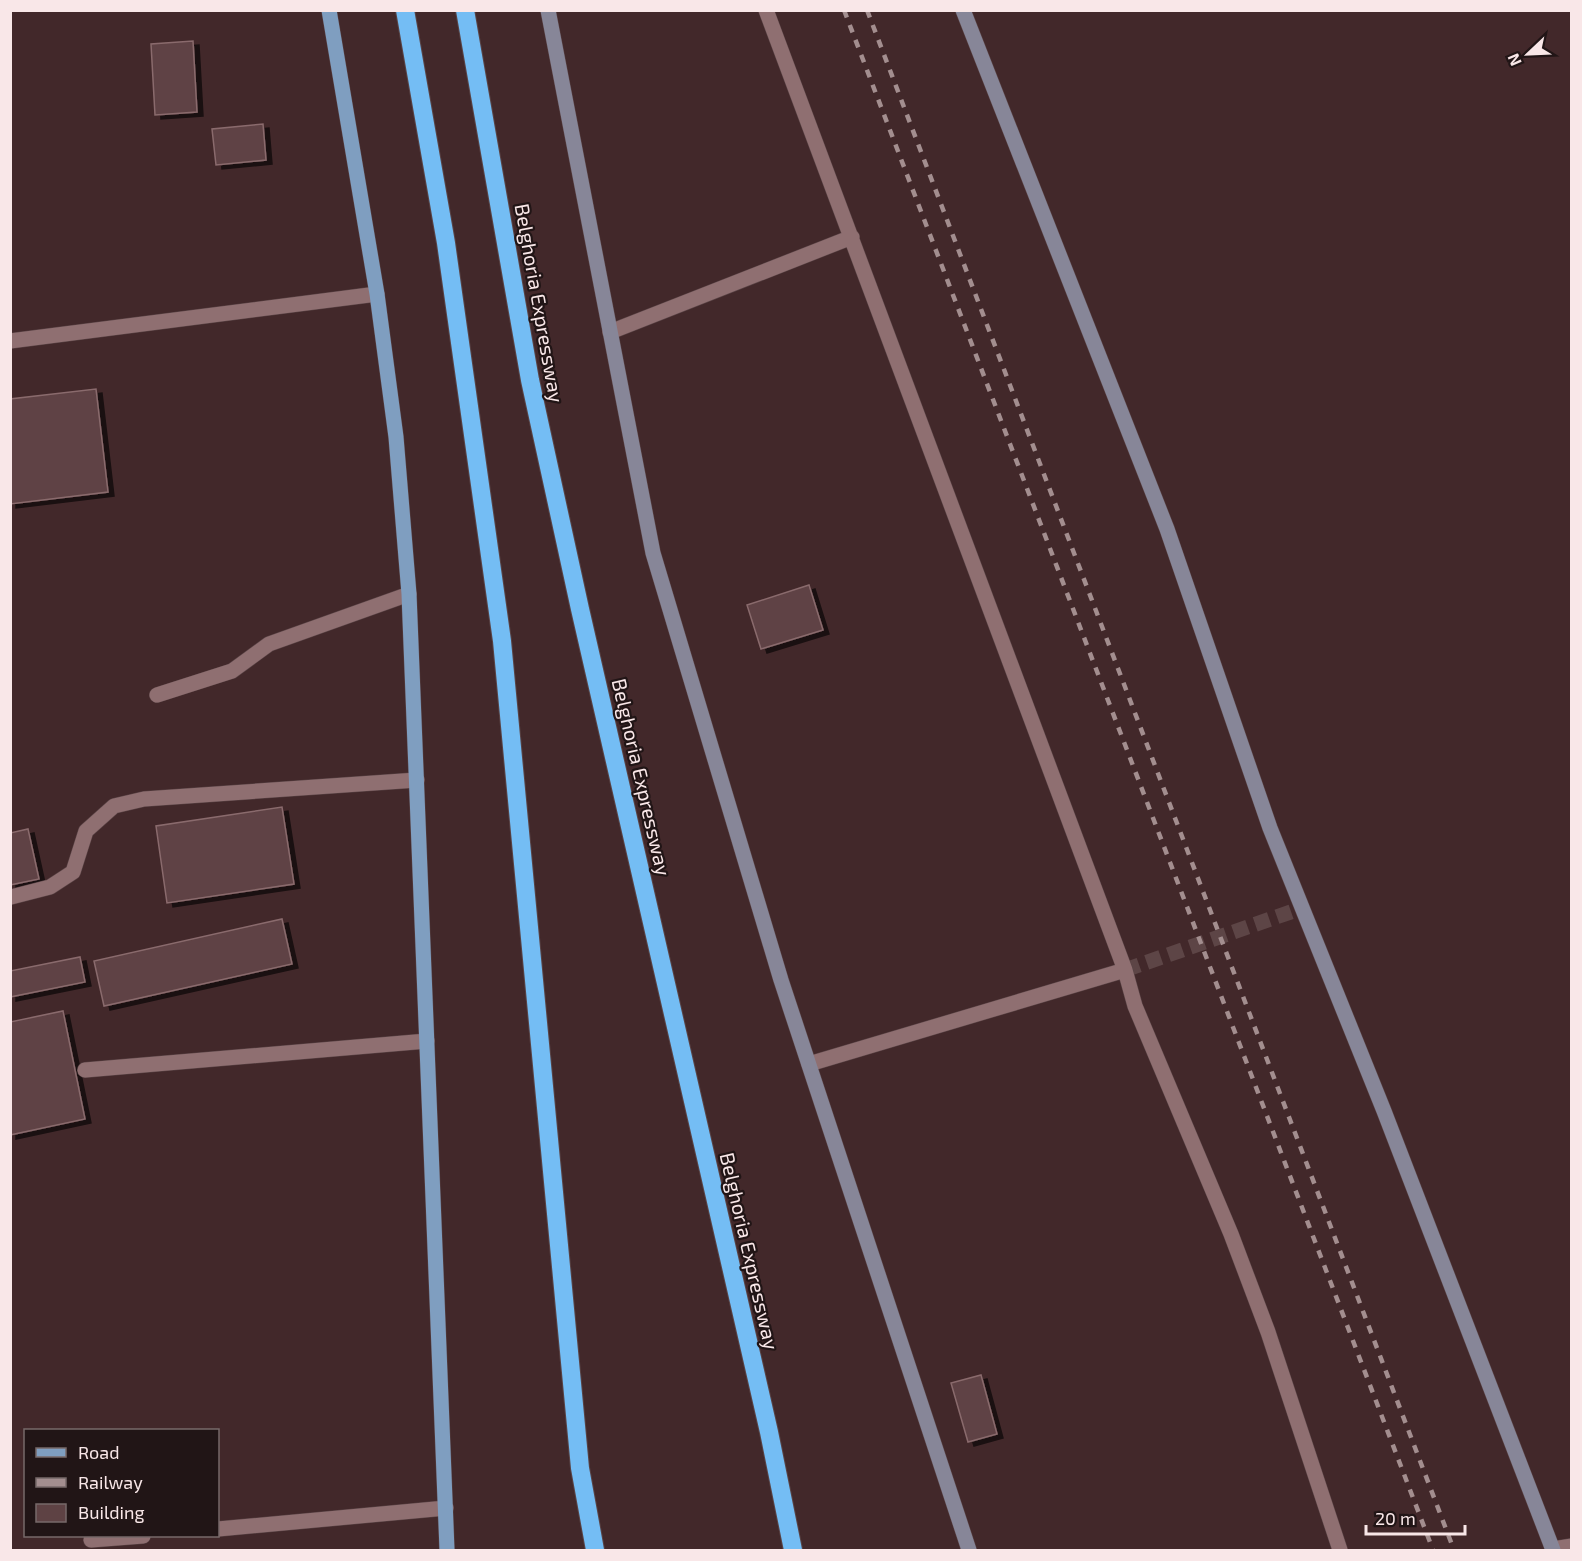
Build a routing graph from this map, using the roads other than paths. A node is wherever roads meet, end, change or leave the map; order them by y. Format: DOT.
graph roads {
  1 [pos="329,10"];
  2 [pos="405,10"];
  3 [pos="465,10"];
  4 [pos="548,10"];
  5 [pos="766,10"];
  6 [pos="963,10"];
  7 [pos="852,237"];
  8 [pos="377,294"];
  9 [pos="610,332"];
  10 [pos="10,341"];
  11 [pos="409,594"];
  12 [pos="157,696"];
  13 [pos="417,780"];
  14 [pos="11,897"];
  15 [pos="1125,970"];
  16 [pos="427,1041"];
  17 [pos="809,1064"];
  18 [pos="85,1070"];
  19 [pos="446,1508"];
  20 [pos="219,1528"];
  21 [pos="130,1537"];
  22 [pos="91,1540"];
  23 [pos="1572,1546"];
  24 [pos="1553,1550"];
  25 [pos="447,1551"];
  26 [pos="595,1551"];
  27 [pos="793,1551"];
  28 [pos="969,1551"];
  29 [pos="1340,1551"];
  1 -- 8 [label="main road"];
  2 -- 26 [label="highway"];
  3 -- 27 [label="highway, Belghoria Expressway"];
  4 -- 9 [label="street"];
  5 -- 7 [label="street"];
  6 -- 24 [label="street"];
  7 -- 9 [label="street"];
  7 -- 15 [label="street"];
  8 -- 10 [label="street"];
  8 -- 11 [label="main road"];
  9 -- 17 [label="street"];
  11 -- 12 [label="street"];
  11 -- 13 [label="main road"];
  13 -- 14 [label="street"];
  13 -- 16 [label="main road"];
  15 -- 17 [label="street"];
  15 -- 29 [label="street"];
  16 -- 18 [label="street"];
  16 -- 19 [label="main road"];
  17 -- 28 [label="street"];
  19 -- 20 [label="street"];
  19 -- 25 [label="main road"];
  21 -- 22 [label="street"];
  23 -- 24 [label="street"];
}
